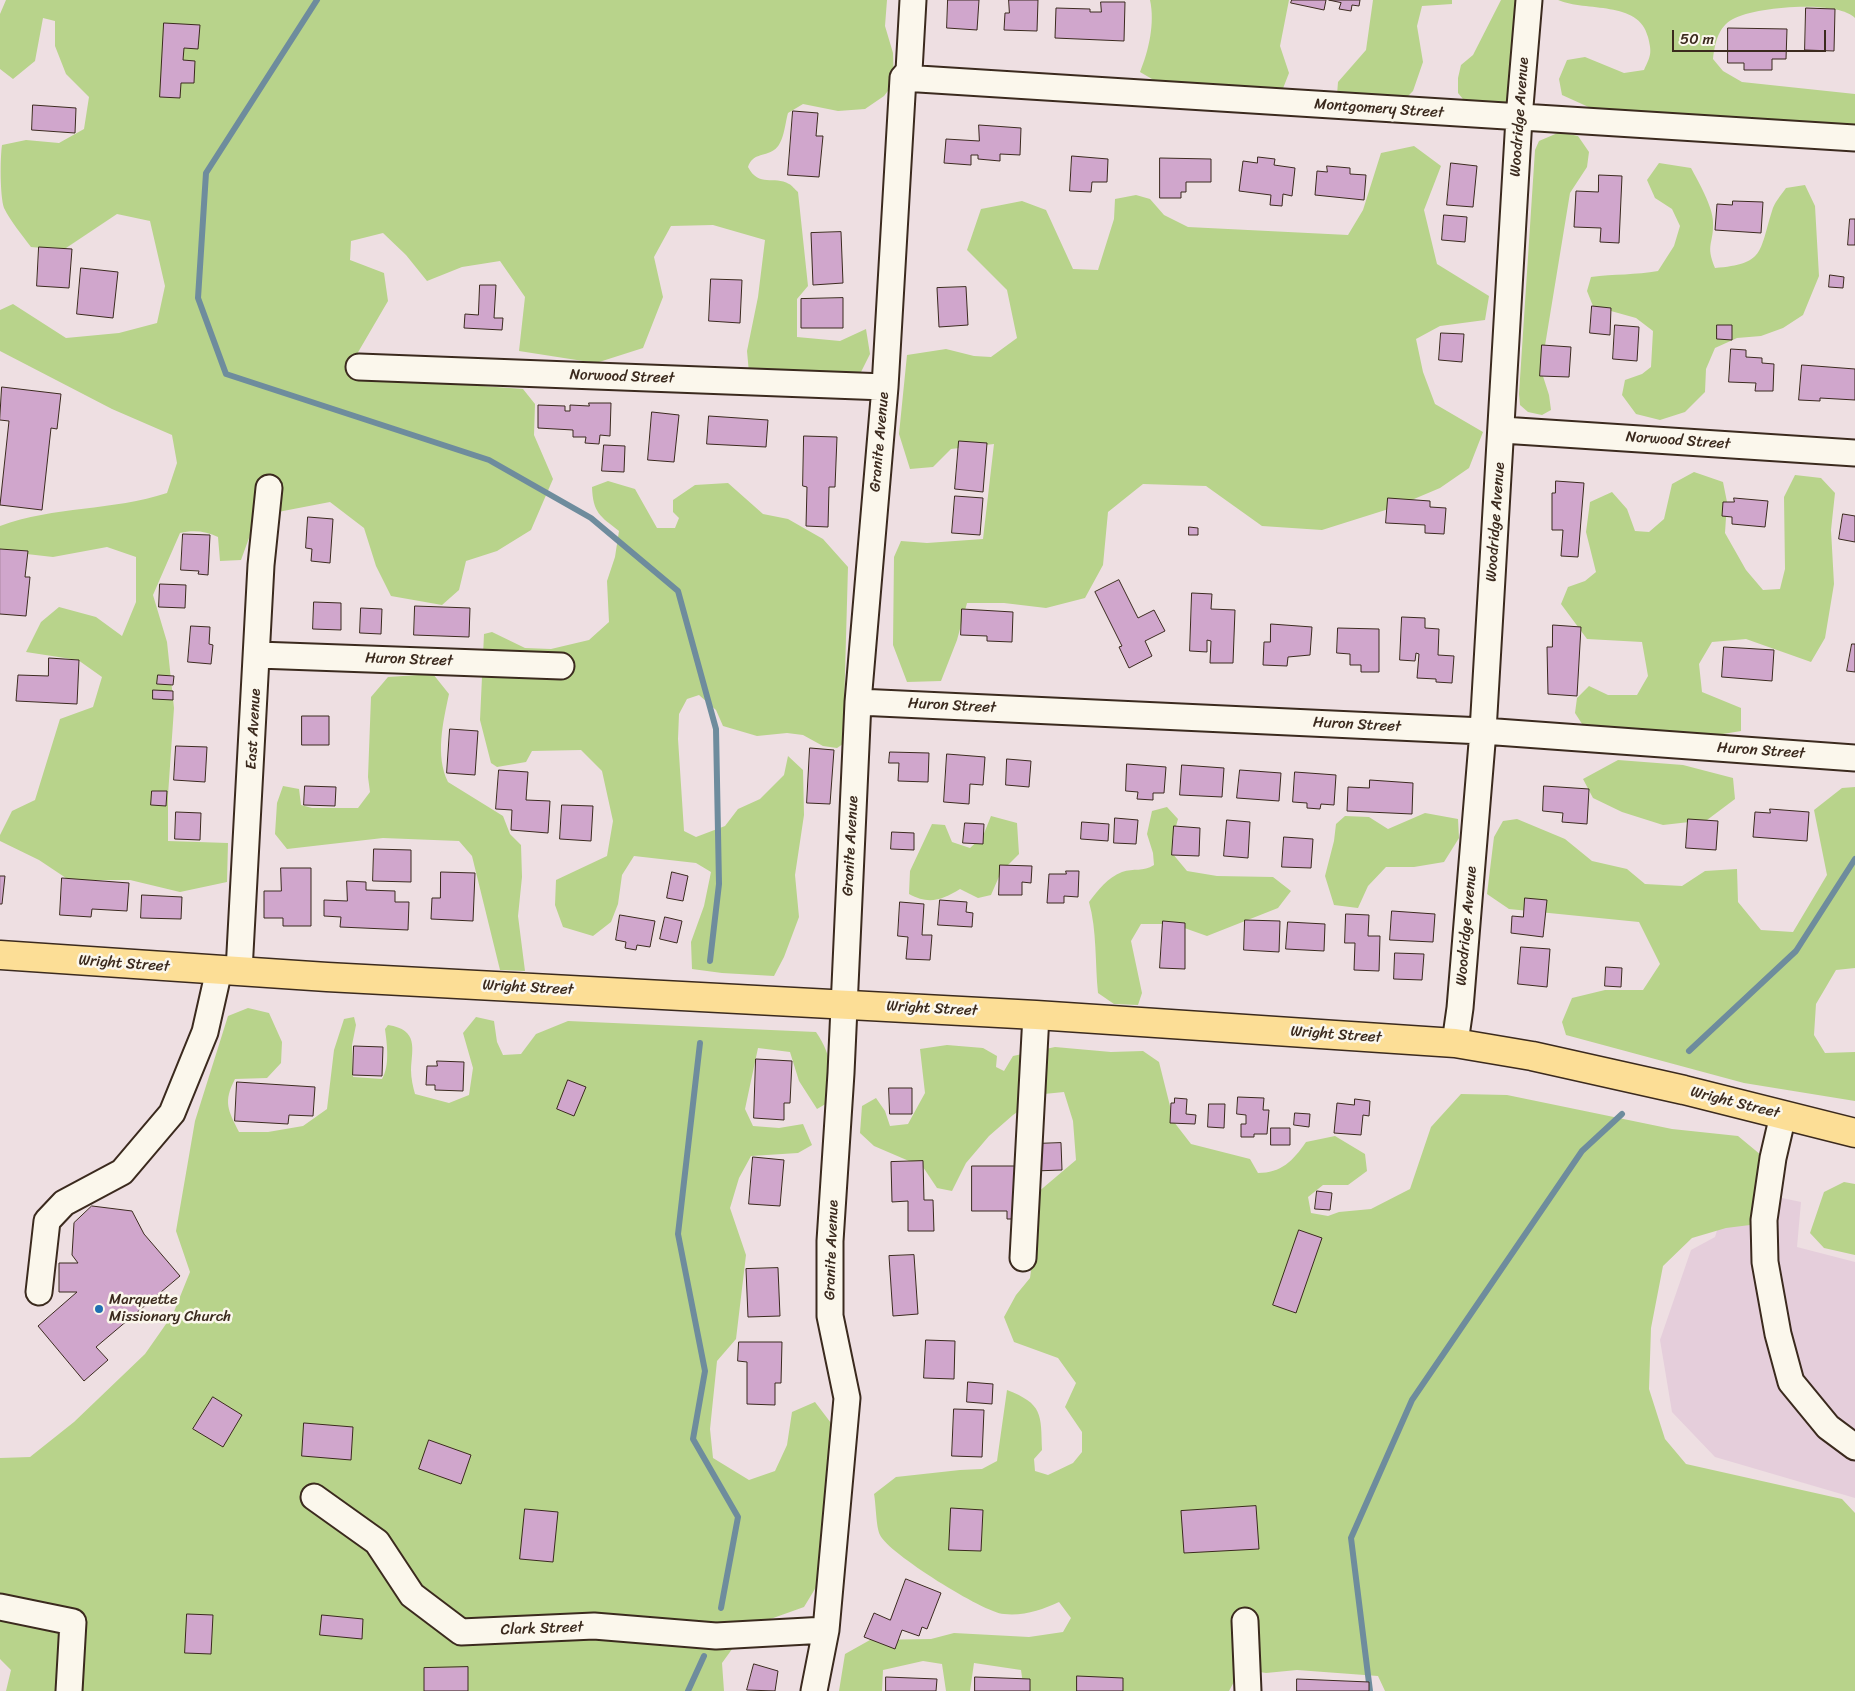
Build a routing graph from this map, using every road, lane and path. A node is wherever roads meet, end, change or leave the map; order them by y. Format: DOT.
graph roads {
  1 [pos="913,0"];
  2 [pos="1529,0"];
  3 [pos="903,78"];
  4 [pos="1519,118"];
  5 [pos="1855,138"];
  6 [pos="358,367"];
  7 [pos="885,387"];
  8 [pos="1502,430"];
  9 [pos="1855,453"];
  10 [pos="269,488"];
  11 [pos="258,655"];
  12 [pos="560,666"];
  13 [pos="858,702"];
  14 [pos="1483,731"];
  15 [pos="1855,758"];
  16 [pos="0,955"];
  17 [pos="229,970"];
  18 [pos="843,1004"];
  19 [pos="1036,1015"];
  20 [pos="1455,1043"];
  21 [pos="1783,1115"];
  22 [pos="1855,1133"];
  23 [pos="1023,1258"];
  24 [pos="39,1292"];
  25 [pos="1855,1447"];
  26 [pos="314,1497"];
  27 [pos="0,1607"];
  28 [pos="1245,1622"];
  29 [pos="826,1630"];
  30 [pos="69,1691"];
  31 [pos="814,1691"];
  32 [pos="1248,1691"];
  1 -- 3 [label="street, Granite Avenue"];
  2 -- 4 [label="street, Woodridge Avenue"];
  3 -- 4 [label="street, Montgomery Street"];
  3 -- 7 [label="street, Granite Avenue"];
  4 -- 5 [label="street, Montgomery Street"];
  4 -- 8 [label="street, Woodridge Avenue"];
  6 -- 7 [label="street, Norwood Street"];
  7 -- 13 [label="street, Granite Avenue"];
  8 -- 9 [label="street, Norwood Street"];
  8 -- 14 [label="street, Woodridge Avenue"];
  10 -- 11 [label="street, East Avenue"];
  11 -- 12 [label="street, Huron Street"];
  11 -- 17 [label="street, East Avenue"];
  13 -- 14 [label="street, Huron Street"];
  13 -- 18 [label="street, Granite Avenue"];
  14 -- 15 [label="street, Huron Street"];
  14 -- 20 [label="street, Woodridge Avenue"];
  16 -- 17 [label="main road, Wright Street"];
  17 -- 18 [label="main road, Wright Street"];
  17 -- 24 [label="street, East Avenue"];
  18 -- 19 [label="main road, Wright Street"];
  18 -- 29 [label="street, Granite Avenue"];
  19 -- 20 [label="main road, Wright Street"];
  19 -- 23 [label="street"];
  20 -- 21 [label="main road, Wright Street"];
  21 -- 22 [label="main road, Wright Street"];
  21 -- 25 [label="street"];
  26 -- 29 [label="street, Clark Street"];
  27 -- 30 [label="street"];
  28 -- 32 [label="street"];
  29 -- 31 [label="street, Granite Avenue"];
}
